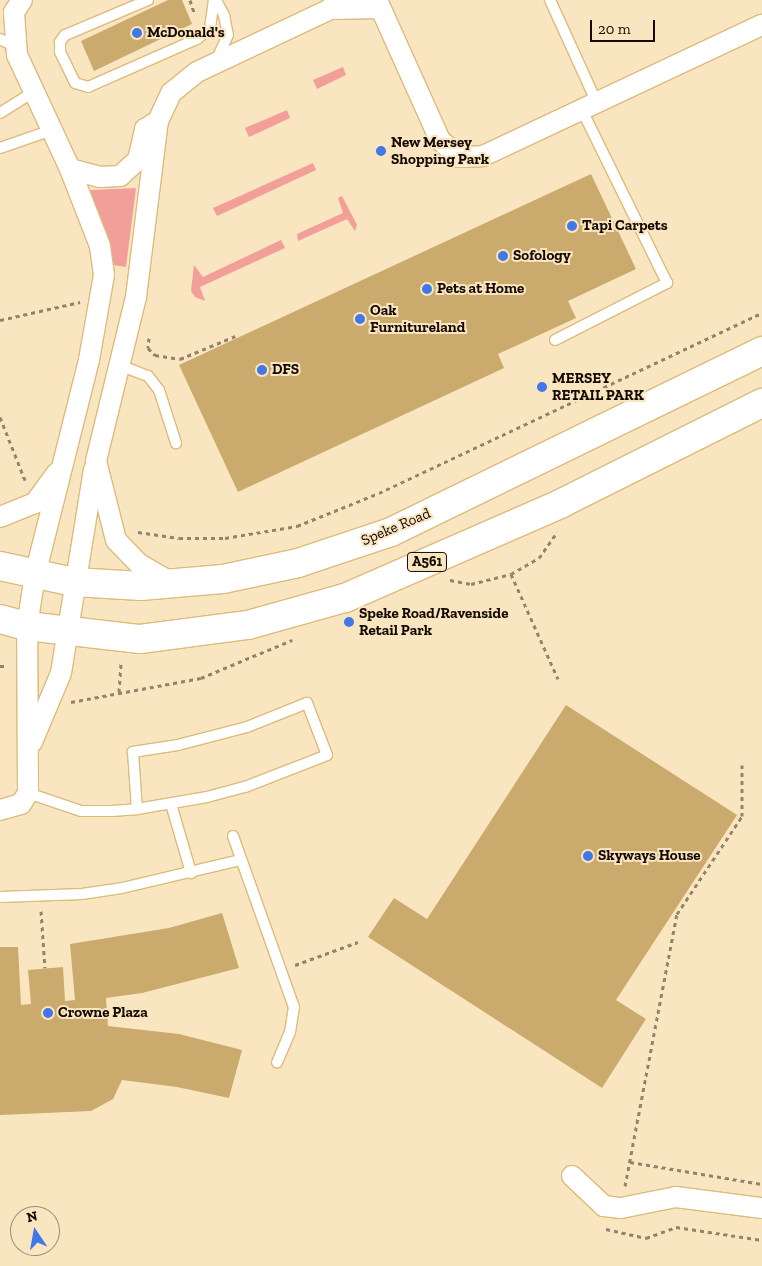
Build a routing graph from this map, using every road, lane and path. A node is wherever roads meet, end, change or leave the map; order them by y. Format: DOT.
graph roads {
  1 [pos="22,0"];
  2 [pos="148,0"];
  3 [pos="190,0"];
  4 [pos="215,0"];
  5 [pos="550,0"];
  6 [pos="333,4"];
  7 [pos="379,4"];
  8 [pos="224,15"];
  9 [pos="196,21"];
  10 [pos="762,25"];
  11 [pos="210,28"];
  12 [pos="8,43"];
  13 [pos="215,63"];
  14 [pos="34,92"];
  15 [pos="590,107"];
  16 [pos="0,113"];
  17 [pos="158,121"];
  18 [pos="52,130"];
  19 [pos="0,148"];
  20 [pos="70,169"];
  21 [pos="762,313"];
  22 [pos="150,333"];
  23 [pos="238,335"];
  24 [pos="555,340"];
  25 [pos="762,351"];
  26 [pos="120,364"];
  27 [pos="762,403"];
  28 [pos="0,417"];
  29 [pos="176,443"];
  30 [pos="96,461"];
  31 [pos="62,466"];
  32 [pos="22,484"];
  33 [pos="0,517"];
  34 [pos="558,524"];
  35 [pos="130,530"];
  36 [pos="0,566"];
  37 [pos="511,574"];
  38 [pos="35,575"];
  39 [pos="443,576"];
  40 [pos="74,582"];
  41 [pos="172,583"];
  42 [pos="0,619"];
  43 [pos="27,626"];
  44 [pos="69,631"];
  45 [pos="112,636"];
  46 [pos="282,644"];
  47 [pos="0,666"];
  48 [pos="25,666"];
  49 [pos="61,673"];
  50 [pos="558,679"];
  51 [pos="49,700"];
  52 [pos="29,748"];
  53 [pos="742,765"];
  54 [pos="28,793"];
  55 [pos="171,804"];
  56 [pos="137,809"];
  57 [pos="0,810"];
  58 [pos="233,836"];
  59 [pos="240,860"];
  60 [pos="191,873"];
  61 [pos="40,896"];
  62 [pos="0,897"];
  63 [pos="358,942"];
  64 [pos="45,968"];
  65 [pos="282,969"];
  66 [pos="278,1062"];
  67 [pos="630,1162"];
  68 [pos="572,1176"];
  69 [pos="762,1184"];
  70 [pos="621,1208"];
  71 [pos="762,1208"];
  72 [pos="600,1228"];
  73 [pos="616,1231"];
  74 [pos="762,1240"];
  1 -- 12 [label="street"];
  2 -- 11 [label="lane"];
  3 -- 9 [label="path"];
  4 -- 8 [label="lane"];
  4 -- 11 [label="lane"];
  5 -- 15 [label="lane"];
  6 -- 7 [label="street"];
  6 -- 13 [label="street"];
  7 -- 15 [label="street"];
  8 -- 11 [label="lane"];
  8 -- 13 [label="lane"];
  10 -- 15 [label="street"];
  12 -- 14 [label="street"];
  13 -- 17 [label="street"];
  14 -- 16 [label="lane"];
  14 -- 18 [label="street"];
  15 -- 24 [label="lane"];
  17 -- 20 [label="street"];
  17 -- 26 [label="street"];
  18 -- 19 [label="lane"];
  18 -- 20 [label="street"];
  20 -- 31 [label="street"];
  21 -- 35 [label="path"];
  22 -- 23 [label="path"];
  25 -- 41 [label="highway, Speke Road"];
  26 -- 29 [label="lane"];
  26 -- 30 [label="street"];
  27 -- 45 [label="highway, A561"];
  28 -- 32 [label="path"];
  30 -- 40 [label="street"];
  30 -- 41 [label="street"];
  31 -- 33 [label="street"];
  31 -- 38 [label="street"];
  34 -- 37 [label="path"];
  36 -- 38 [label="highway, Speke Road"];
  37 -- 39 [label="path"];
  37 -- 50 [label="path"];
  38 -- 40 [label="highway, Speke Road"];
  38 -- 43 [label="street"];
  40 -- 41 [label="highway, Speke Road"];
  40 -- 44 [label="street"];
  42 -- 43 [label="highway, A561"];
  43 -- 44 [label="highway, A561"];
  43 -- 48 [label="street"];
  44 -- 45 [label="highway, A561"];
  44 -- 49 [label="street"];
  45 -- 49 [label="street"];
  46 -- 51 [label="path"];
  47 -- 48 [label="path"];
  48 -- 52 [label="street"];
  49 -- 51 [label="street"];
  51 -- 52 [label="street"];
  52 -- 54 [label="street"];
  53 -- 67 [label="path"];
  54 -- 56 [label="lane"];
  54 -- 57 [label="street"];
  55 -- 56 [label="lane"];
  55 -- 56 [label="lane"];
  55 -- 60 [label="lane"];
  58 -- 59 [label="lane"];
  59 -- 60 [label="lane"];
  59 -- 65 [label="lane"];
  60 -- 61 [label="lane"];
  61 -- 62 [label="lane"];
  61 -- 64 [label="path"];
  63 -- 65 [label="path"];
  65 -- 66 [label="lane"];
  67 -- 69 [label="path"];
  67 -- 70 [label="path"];
  68 -- 70 [label="street"];
  70 -- 71 [label="street"];
  70 -- 73 [label="path"];
  72 -- 73 [label="path"];
  73 -- 74 [label="path"];
}
